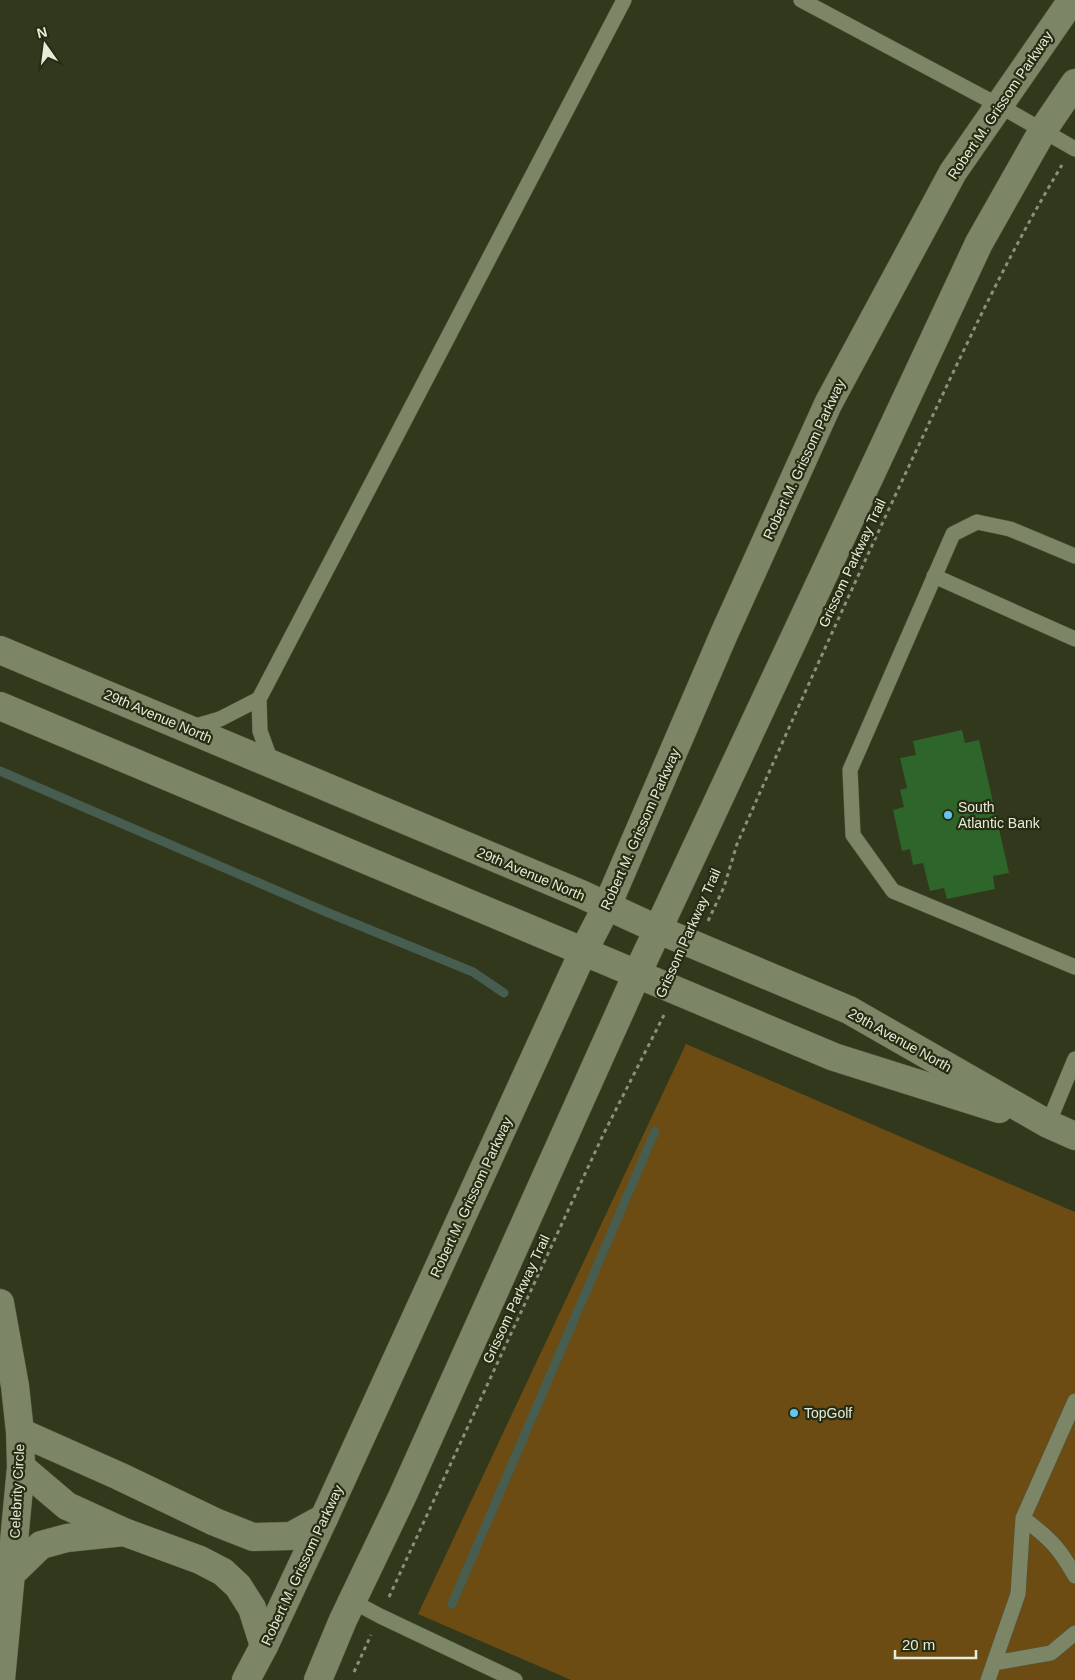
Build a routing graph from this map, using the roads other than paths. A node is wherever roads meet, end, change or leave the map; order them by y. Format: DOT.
graph roads {
  1 [pos="624,0"];
  2 [pos="801,0"];
  3 [pos="1072,0"];
  4 [pos="1075,83"];
  5 [pos="1000,106"];
  6 [pos="1043,130"];
  7 [pos="1074,148"];
  8 [pos="1075,556"];
  9 [pos="934,576"];
  10 [pos="1075,639"];
  11 [pos="0,650"];
  12 [pos="259,699"];
  13 [pos="0,706"];
  14 [pos="186,728"];
  15 [pos="272,764"];
  16 [pos="607,906"];
  17 [pos="659,930"];
  18 [pos="583,952"];
  19 [pos="1075,966"];
  20 [pos="637,974"];
  21 [pos="1075,1059"];
  22 [pos="1048,1124"];
  23 [pos="1075,1136"];
  24 [pos="0,1304"];
  25 [pos="1075,1401"];
  26 [pos="20,1432"];
  27 [pos="21,1467"];
  28 [pos="324,1518"];
  29 [pos="1023,1518"];
  30 [pos="124,1532"];
  31 [pos="11,1574"];
  32 [pos="1075,1576"];
  33 [pos="352,1601"];
  34 [pos="1075,1632"];
  35 [pos="264,1646"];
  36 [pos="994,1663"];
  37 [pos="1,1680"];
  38 [pos="246,1680"];
  39 [pos="318,1680"];
  40 [pos="514,1680"];
  41 [pos="988,1680"];
  1 -- 12 [label="lane"];
  2 -- 5 [label="lane"];
  3 -- 5 [label="main road, Robert M. Grissom Parkway"];
  4 -- 6 [label="main road"];
  5 -- 6 [label="lane"];
  5 -- 16 [label="main road, Robert M. Grissom Parkway"];
  6 -- 7 [label="lane"];
  6 -- 17 [label="main road"];
  8 -- 9 [label="lane"];
  9 -- 10 [label="lane"];
  9 -- 19 [label="lane"];
  11 -- 14 [label="main road, 29th Avenue North"];
  12 -- 14 [label="lane"];
  12 -- 15 [label="lane"];
  13 -- 18 [label="main road, 29th Avenue North"];
  14 -- 15 [label="main road, 29th Avenue North"];
  15 -- 16 [label="main road, 29th Avenue North"];
  16 -- 17 [label="main road, 29th Avenue North"];
  16 -- 18 [label="main road, Robert M. Grissom Parkway"];
  17 -- 20 [label="main road"];
  17 -- 22 [label="main road, 29th Avenue North"];
  18 -- 20 [label="main road, 29th Avenue North"];
  18 -- 28 [label="main road, Robert M. Grissom Parkway"];
  20 -- 22 [label="main road, 29th Avenue North"];
  20 -- 33 [label="main road"];
  21 -- 22 [label="lane"];
  22 -- 23 [label="main road, 29th Avenue North"];
  24 -- 26 [label="main road, Celebrity Circle"];
  25 -- 29 [label="lane"];
  26 -- 27 [label="main road, Celebrity Circle"];
  26 -- 28 [label="main road"];
  27 -- 30 [label="main road"];
  27 -- 31 [label="main road, Celebrity Circle"];
  28 -- 35 [label="main road, Robert M. Grissom Parkway"];
  29 -- 32 [label="lane"];
  29 -- 36 [label="lane"];
  30 -- 31 [label="main road"];
  30 -- 35 [label="main road"];
  31 -- 37 [label="main road, Celebrity Circle"];
  33 -- 39 [label="main road"];
  33 -- 40 [label="lane"];
  34 -- 36 [label="lane"];
  35 -- 38 [label="main road, Robert M. Grissom Parkway"];
  36 -- 41 [label="lane"];
}
